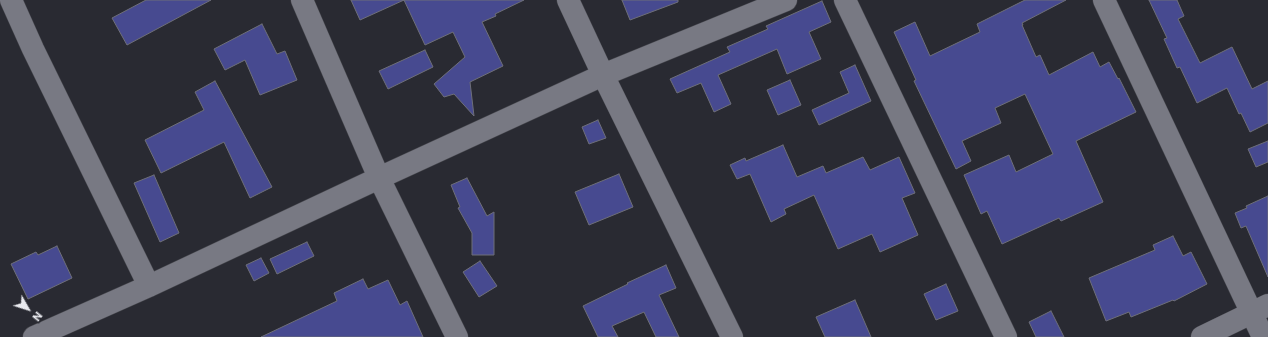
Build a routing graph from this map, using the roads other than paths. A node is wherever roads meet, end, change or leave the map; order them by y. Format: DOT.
graph roads {
  1 [pos="11,0"];
  2 [pos="302,0"];
  3 [pos="568,0"];
  4 [pos="786,0"];
  5 [pos="845,0"];
  6 [pos="1104,0"];
  7 [pos="603,75"];
  8 [pos="379,178"];
  9 [pos="149,286"];
  10 [pos="1260,310"];
  11 [pos="43,335"];
  12 [pos="457,337"];
  13 [pos="732,337"];
  14 [pos="1006,337"];
  15 [pos="1202,337"];
  16 [pos="1263,337"];
  1 -- 9 [label="street"];
  2 -- 8 [label="street"];
  3 -- 7 [label="street"];
  4 -- 7 [label="street"];
  5 -- 14 [label="street"];
  6 -- 10 [label="street"];
  7 -- 8 [label="street"];
  7 -- 13 [label="street"];
  8 -- 9 [label="street"];
  8 -- 12 [label="street"];
  9 -- 11 [label="street"];
  10 -- 15 [label="street"];
  10 -- 16 [label="street"];
}
